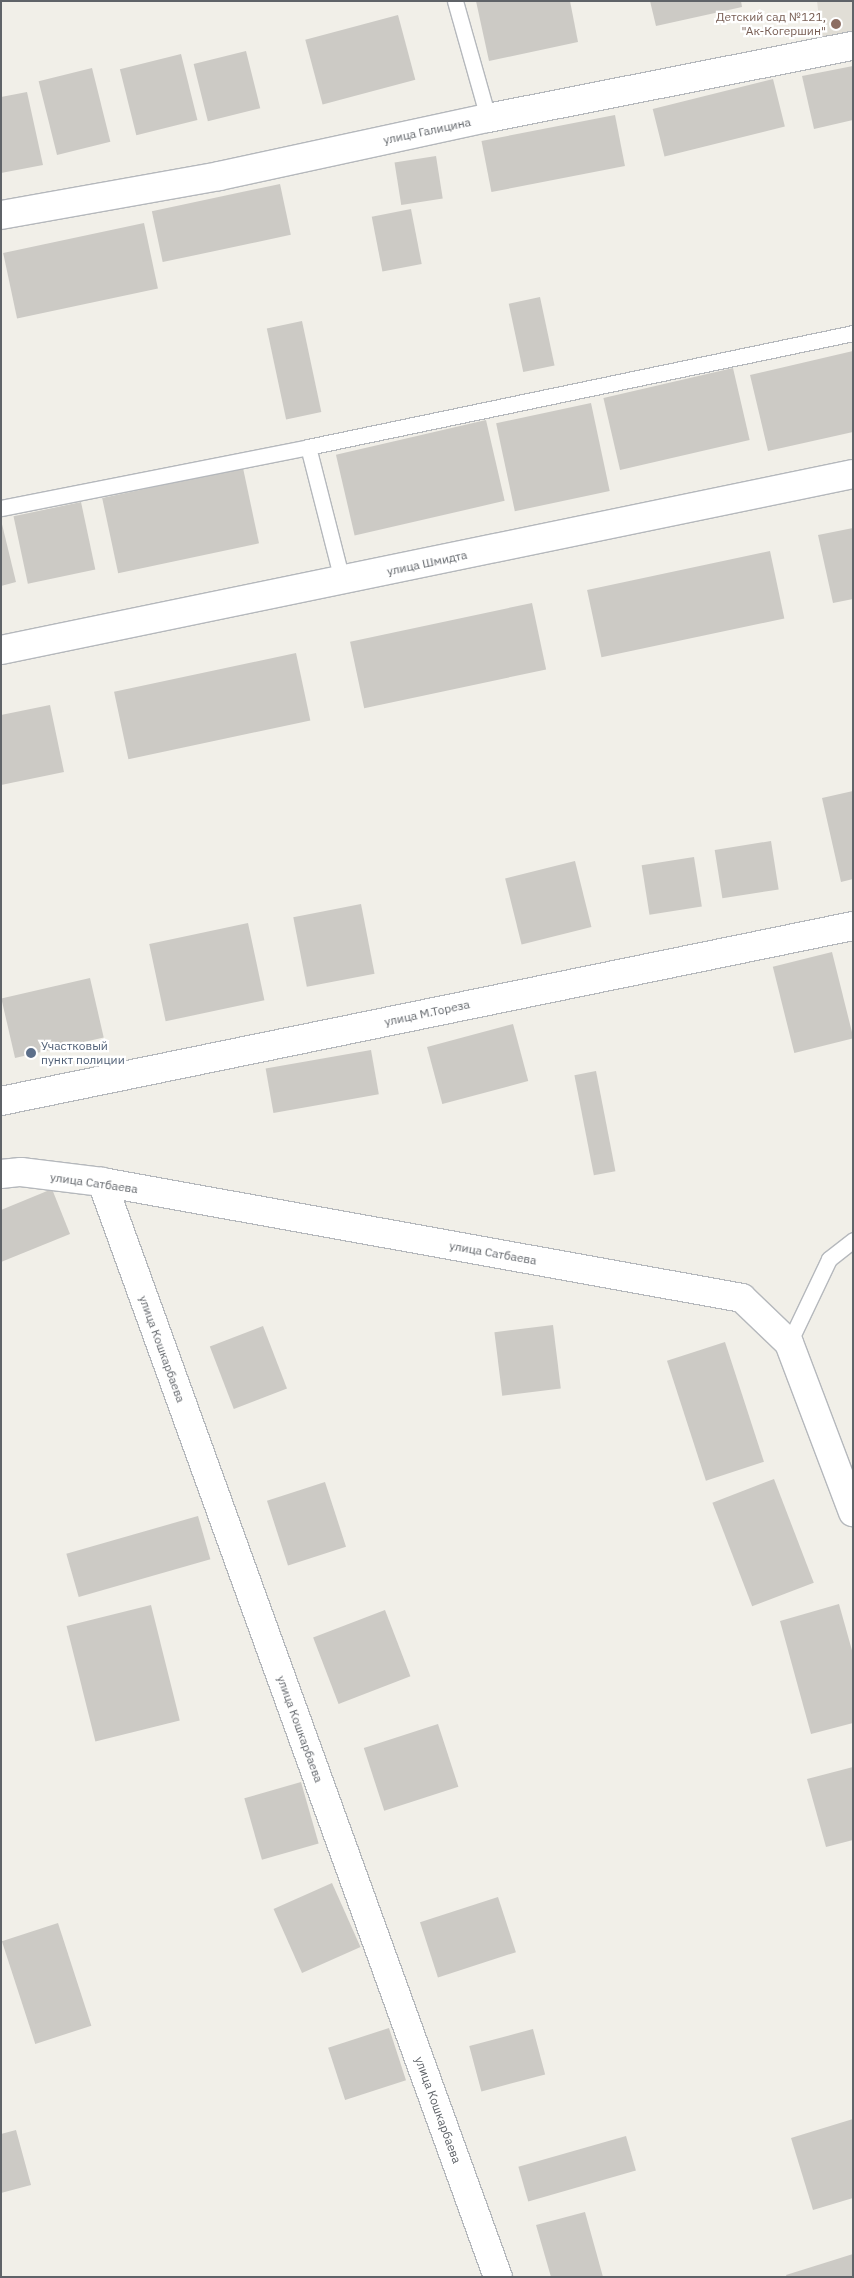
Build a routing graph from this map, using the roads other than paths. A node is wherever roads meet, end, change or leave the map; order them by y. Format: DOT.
graph roads {
  1 [pos="455,1"];
  2 [pos="853,46"];
  3 [pos="488,118"];
  4 [pos="1,215"];
  5 [pos="853,333"];
  6 [pos="308,447"];
  7 [pos="853,474"];
  8 [pos="1,508"];
  9 [pos="342,580"];
  10 [pos="1,650"];
  11 [pos="853,926"];
  12 [pos="1,1101"];
  13 [pos="1,1174"];
  14 [pos="102,1182"];
  15 [pos="853,1240"];
  16 [pos="789,1343"];
  17 [pos="853,1512"];
  18 [pos="498,2277"];
  1 -- 3 [label="lane"];
  2 -- 3 [label="street, улица Галицина"];
  3 -- 4 [label="street, улица Галицина"];
  5 -- 6 [label="lane"];
  6 -- 8 [label="lane"];
  6 -- 9 [label="lane"];
  7 -- 9 [label="street, улица Шмидта"];
  9 -- 10 [label="street, улица Шмидта"];
  11 -- 12 [label="street, улица М.Тореза"];
  13 -- 14 [label="street, улица Сатбаева"];
  14 -- 16 [label="street, улица Сатбаева"];
  14 -- 18 [label="street, улица Кошкарбаева"];
  15 -- 16 [label="lane"];
  16 -- 17 [label="street, улица Сатбаева"];
}
